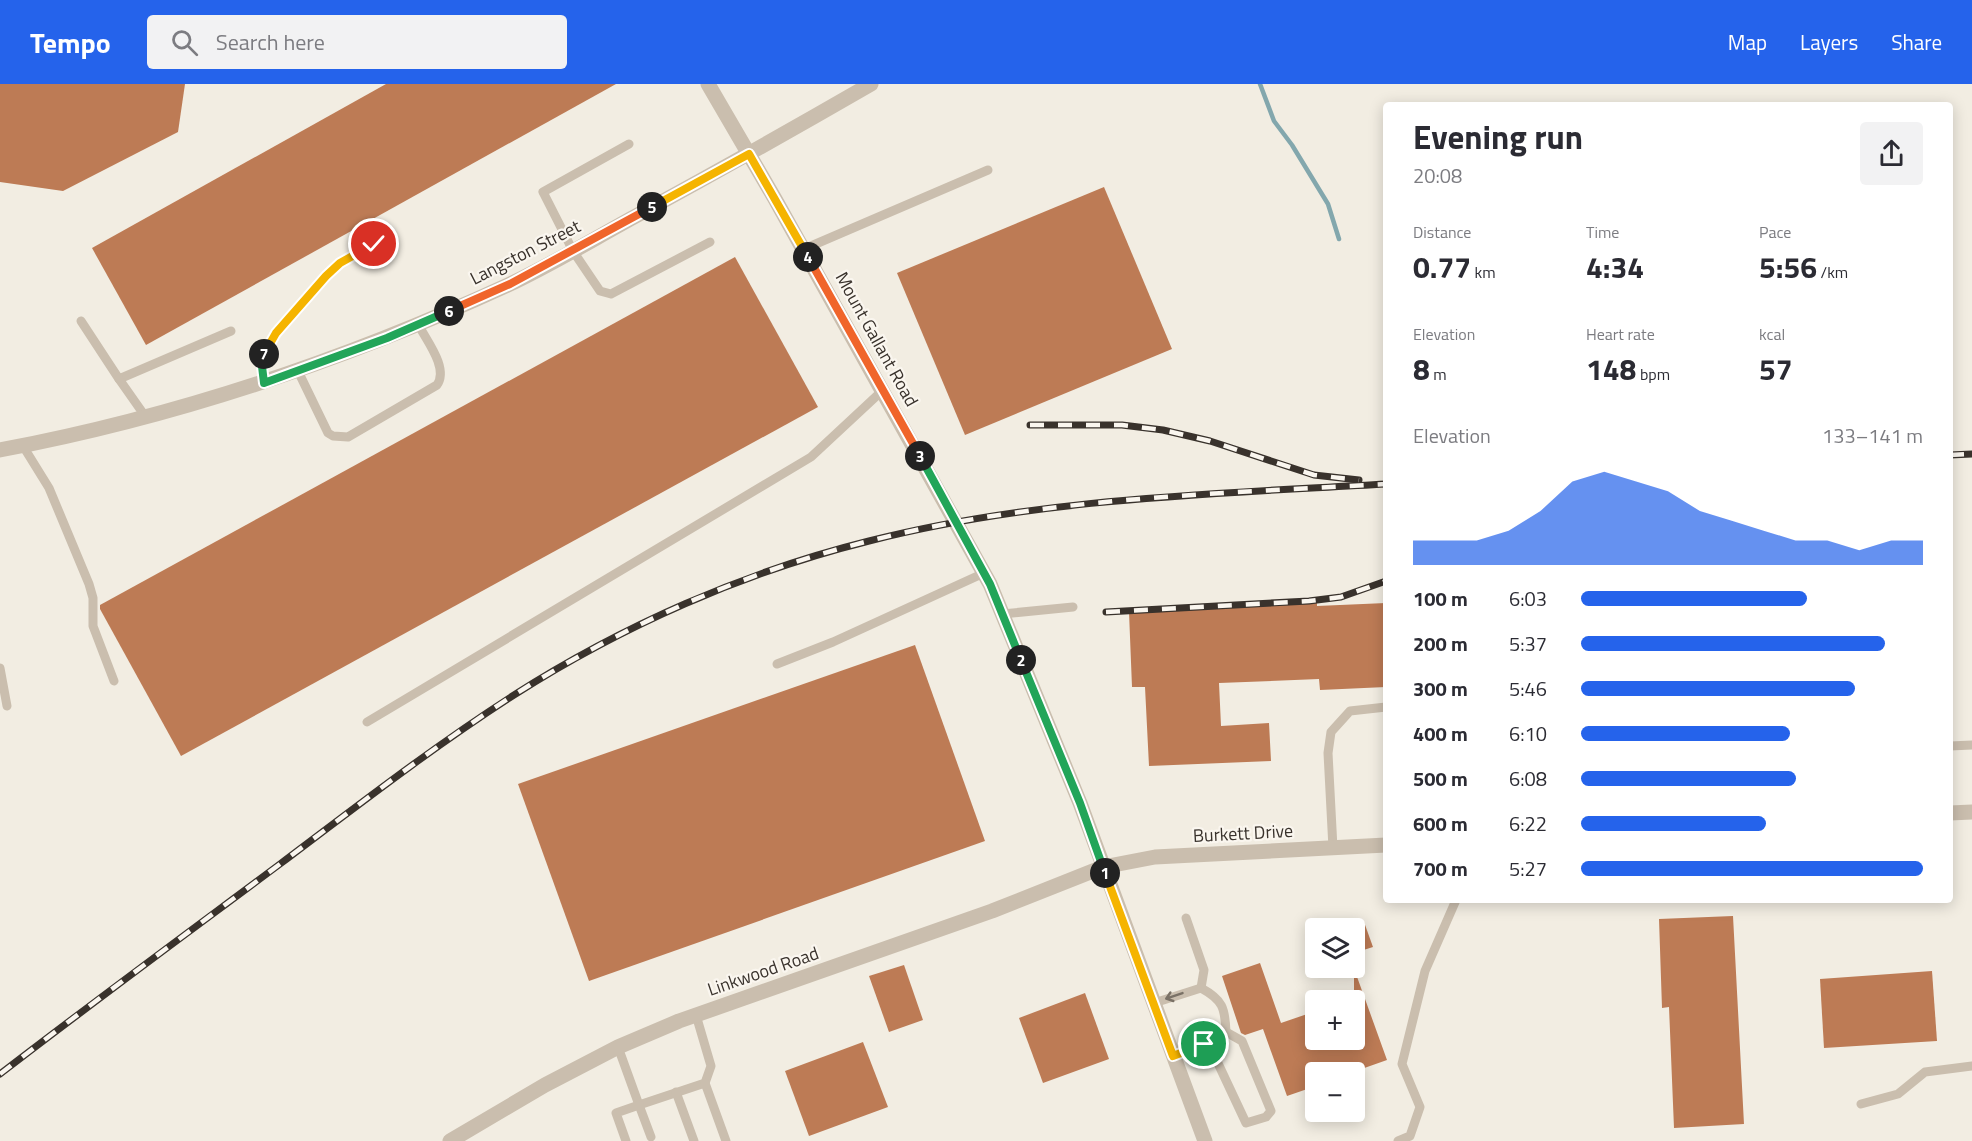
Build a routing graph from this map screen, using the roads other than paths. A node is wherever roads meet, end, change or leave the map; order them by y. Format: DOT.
graph roads {
  1 [pos="708,84"];
  2 [pos="871,84"];
  3 [pos="629,144"];
  4 [pos="749,154"];
  5 [pos="988,170"];
  6 [pos="710,242"];
  7 [pos="374,244"];
  8 [pos="804,249"];
  9 [pos="573,251"];
  10 [pos="81,321"];
  11 [pos="418,324"];
  12 [pos="231,331"];
  13 [pos="298,371"];
  14 [pos="119,379"];
  15 [pos="264,383"];
  16 [pos="883,390"];
  17 [pos="145,416"];
  18 [pos="23,446"];
  19 [pos="0,450"];
  20 [pos="984,573"];
  21 [pos="1073,607"];
  22 [pos="1002,614"];
  23 [pos="777,664"];
  24 [pos="0,668"];
  25 [pos="114,681"];
  26 [pos="7,706"];
  27 [pos="1383,707"];
  28 [pos="367,722"];
  29 [pos="1972,745"];
  30 [pos="1953,746"];
  31 [pos="1972,812"];
  32 [pos="1953,813"];
  33 [pos="1383,845"];
  34 [pos="1333,848"];
  35 [pos="1103,867"];
  36 [pos="1455,903"];
  37 [pos="1186,918"];
  38 [pos="1201,988"];
  39 [pos="1154,1004"];
  40 [pos="696,1015"];
  41 [pos="1226,1032"];
  42 [pos="1208,1042"];
  43 [pos="618,1047"];
  44 [pos="1173,1056"];
  45 [pos="1972,1066"];
  46 [pos="705,1083"];
  47 [pos="676,1092"];
  48 [pos="1861,1104"];
  49 [pos="639,1106"];
  50 [pos="651,1137"];
  51 [pos="450,1141"];
  52 [pos="626,1141"];
  53 [pos="694,1141"];
  54 [pos="726,1141"];
  55 [pos="1205,1141"];
  56 [pos="1398,1141"];
  1 -- 4 [label="street, Mount Gallant Road"];
  2 -- 4 [label="street, Langston Street"];
  3 -- 9 [label="lane"];
  4 -- 8 [label="street, Mount Gallant Road"];
  4 -- 9 [label="street, Langston Street"];
  5 -- 8 [label="lane"];
  6 -- 9 [label="lane"];
  7 -- 15 [label="lane"];
  8 -- 16 [label="street, Mount Gallant Road"];
  9 -- 11 [label="street, Langston Street"];
  10 -- 14 [label="lane"];
  11 -- 13 [label="street, Langston Street"];
  11 -- 13 [label="lane"];
  12 -- 14 [label="lane"];
  13 -- 15 [label="street, Langston Street"];
  14 -- 17 [label="lane"];
  15 -- 17 [label="street, Langston Street"];
  16 -- 20 [label="street, Mount Gallant Road"];
  16 -- 28 [label="lane"];
  17 -- 18 [label="street, Langston Street"];
  18 -- 19 [label="street, Langston Street"];
  18 -- 25 [label="lane"];
  20 -- 22 [label="street, Mount Gallant Road"];
  20 -- 23 [label="lane"];
  21 -- 22 [label="lane"];
  22 -- 35 [label="street, Mount Gallant Road"];
  24 -- 26 [label="lane"];
  27 -- 34 [label="lane"];
  29 -- 30 [label="lane"];
  31 -- 32 [label="street"];
  33 -- 34 [label="street, Burkett Drive"];
  34 -- 35 [label="street, Burkett Drive"];
  35 -- 39 [label="street, Mount Gallant Road"];
  35 -- 40 [label="street, Linkwood Road"];
  36 -- 56 [label="lane"];
  37 -- 38 [label="lane"];
  38 -- 39 [label="lane, one-way"];
  38 -- 41 [label="lane"];
  39 -- 44 [label="street, Mount Gallant Road"];
  40 -- 43 [label="street, Linkwood Road"];
  40 -- 46 [label="lane"];
  41 -- 42 [label="lane"];
  41 -- 42 [label="lane"];
  42 -- 44 [label="lane"];
  43 -- 49 [label="lane"];
  43 -- 51 [label="street, Linkwood Road"];
  44 -- 55 [label="street, Mount Gallant Road"];
  45 -- 48 [label="lane"];
  46 -- 47 [label="lane"];
  46 -- 54 [label="lane"];
  47 -- 49 [label="lane"];
  47 -- 53 [label="lane"];
  49 -- 50 [label="lane"];
  49 -- 52 [label="lane"];
}
